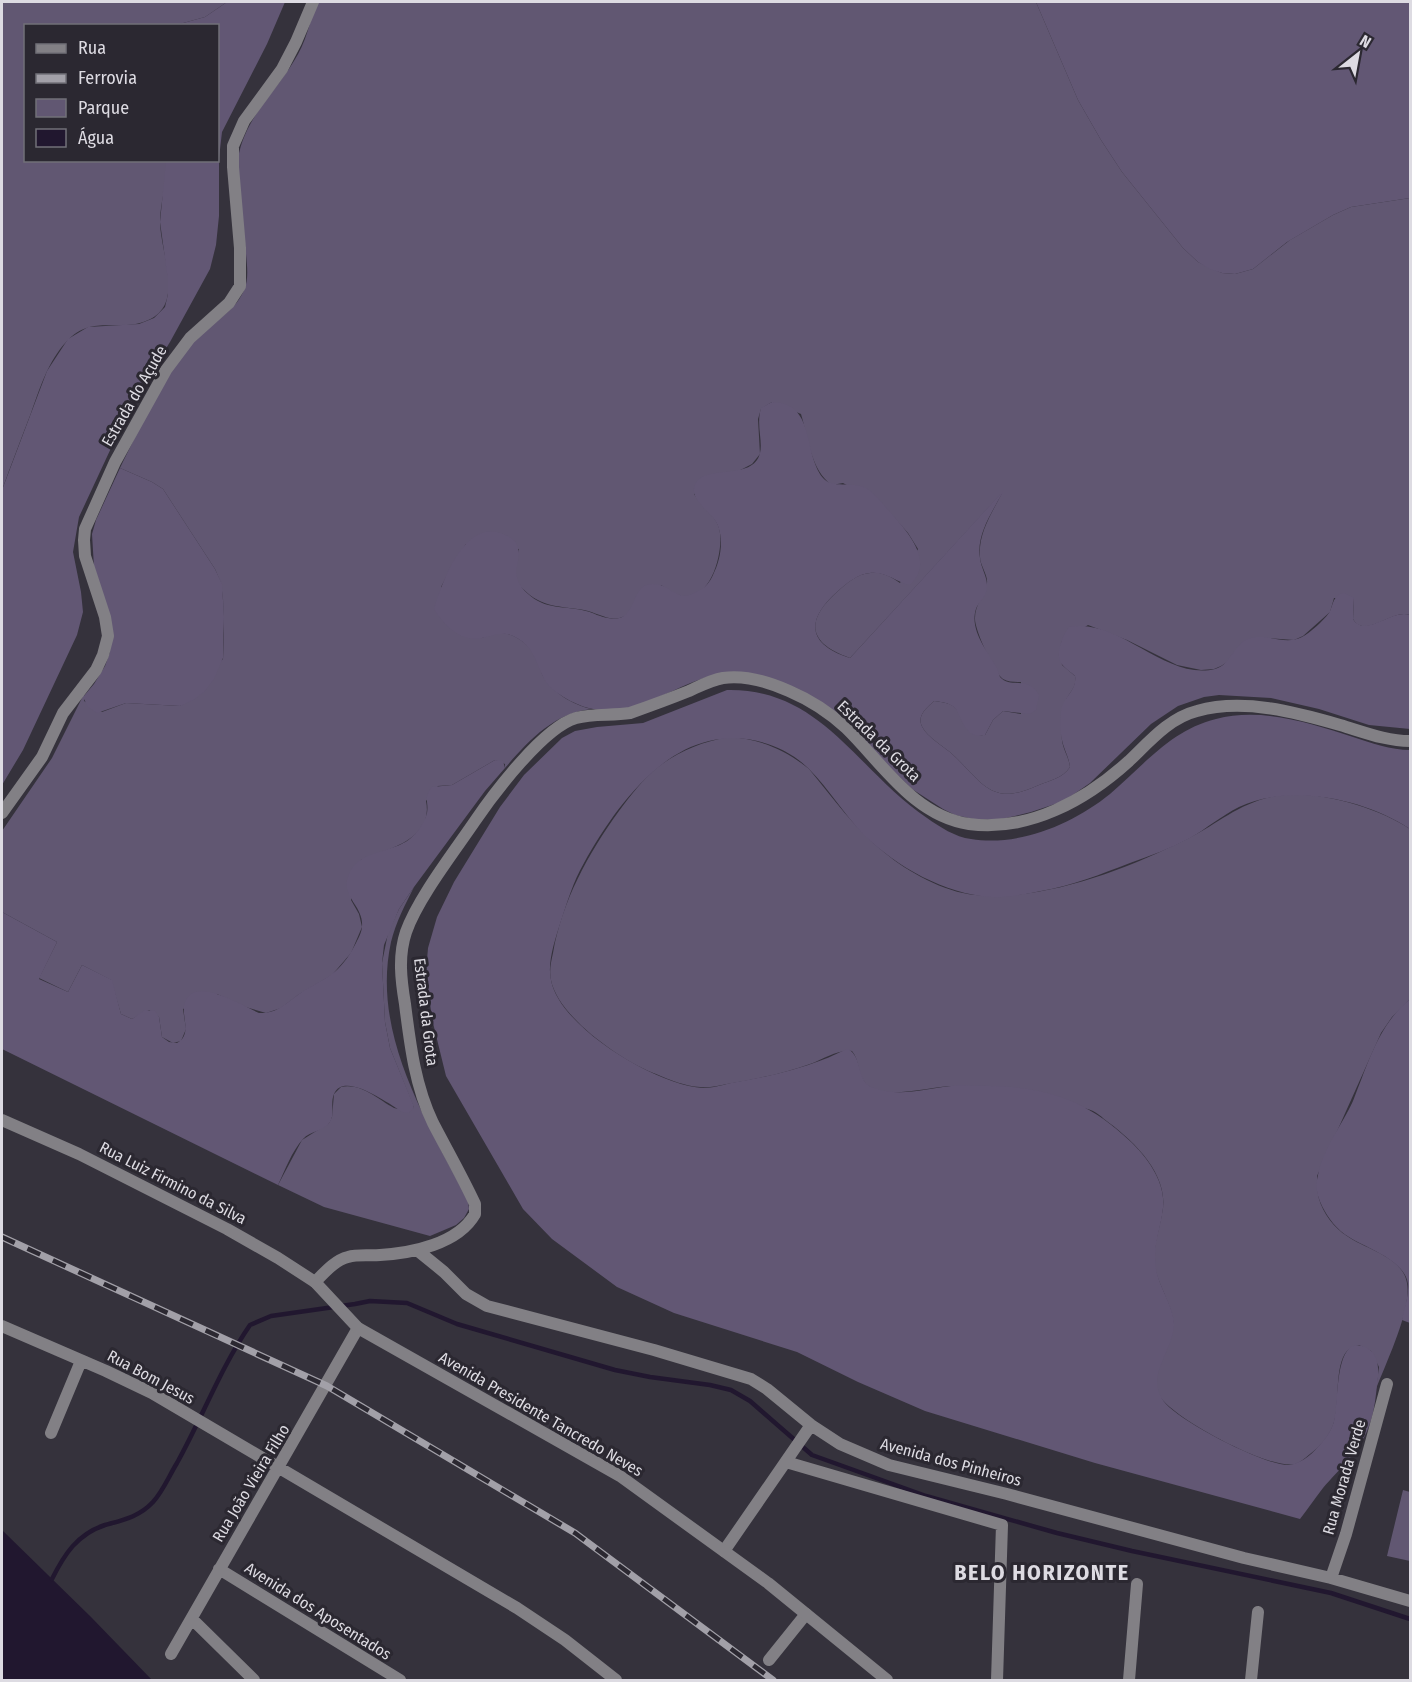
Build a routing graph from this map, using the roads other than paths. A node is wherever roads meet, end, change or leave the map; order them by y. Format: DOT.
graph roads {
  1 [pos="313,2"];
  2 [pos="1410,741"];
  3 [pos="2,813"];
  4 [pos="2,1120"];
  5 [pos="417,1250"];
  6 [pos="318,1286"];
  7 [pos="2,1326"];
  8 [pos="356,1326"];
  9 [pos="81,1361"];
  10 [pos="1387,1384"];
  11 [pos="808,1430"];
  12 [pos="51,1433"];
  13 [pos="789,1457"];
  14 [pos="279,1469"];
  15 [pos="724,1551"];
  16 [pos="219,1569"];
  17 [pos="1331,1578"];
  18 [pos="1137,1584"];
  19 [pos="1410,1601"];
  20 [pos="1258,1612"];
  21 [pos="806,1614"];
  22 [pos="192,1619"];
  23 [pos="171,1654"];
  24 [pos="768,1660"];
  25 [pos="254,1680"];
  26 [pos="400,1680"];
  27 [pos="616,1680"];
  28 [pos="887,1680"];
  29 [pos="997,1680"];
  30 [pos="1129,1680"];
  31 [pos="1251,1680"];
  1 -- 3 [label="street, Estrada do Açude"];
  2 -- 5 [label="street, Estrada da Grota"];
  4 -- 6 [label="street, Rua Luiz Firmino da Silva"];
  5 -- 6 [label="street"];
  5 -- 11 [label="street, Avenida dos Pinheiros"];
  6 -- 8 [label="street, Avenida Presidente Tancredo Neves"];
  7 -- 9 [label="street, Rua Bom Jesus"];
  8 -- 14 [label="street, Rua João Vieira Filho"];
  8 -- 15 [label="street, Avenida Presidente Tancredo Neves"];
  9 -- 12 [label="street"];
  9 -- 14 [label="street, Rua Bom Jesus"];
  10 -- 17 [label="street, Rua Morada Verde"];
  11 -- 13 [label="street"];
  11 -- 17 [label="street, Avenida dos Pinheiros"];
  13 -- 15 [label="street"];
  13 -- 29 [label="street"];
  14 -- 16 [label="street, Rua João Vieira Filho"];
  14 -- 27 [label="street, Rua Bom Jesus"];
  15 -- 21 [label="street, Avenida Presidente Tancredo Neves"];
  16 -- 22 [label="street, Rua João Vieira Filho"];
  16 -- 26 [label="street, Avenida dos Aposentados"];
  17 -- 19 [label="street, Avenida dos Pinheiros"];
  18 -- 30 [label="street"];
  20 -- 31 [label="street"];
  21 -- 24 [label="street"];
  21 -- 28 [label="street, Avenida Presidente Tancredo Neves"];
  22 -- 23 [label="street, Rua João Vieira Filho"];
  22 -- 25 [label="street"];
}
